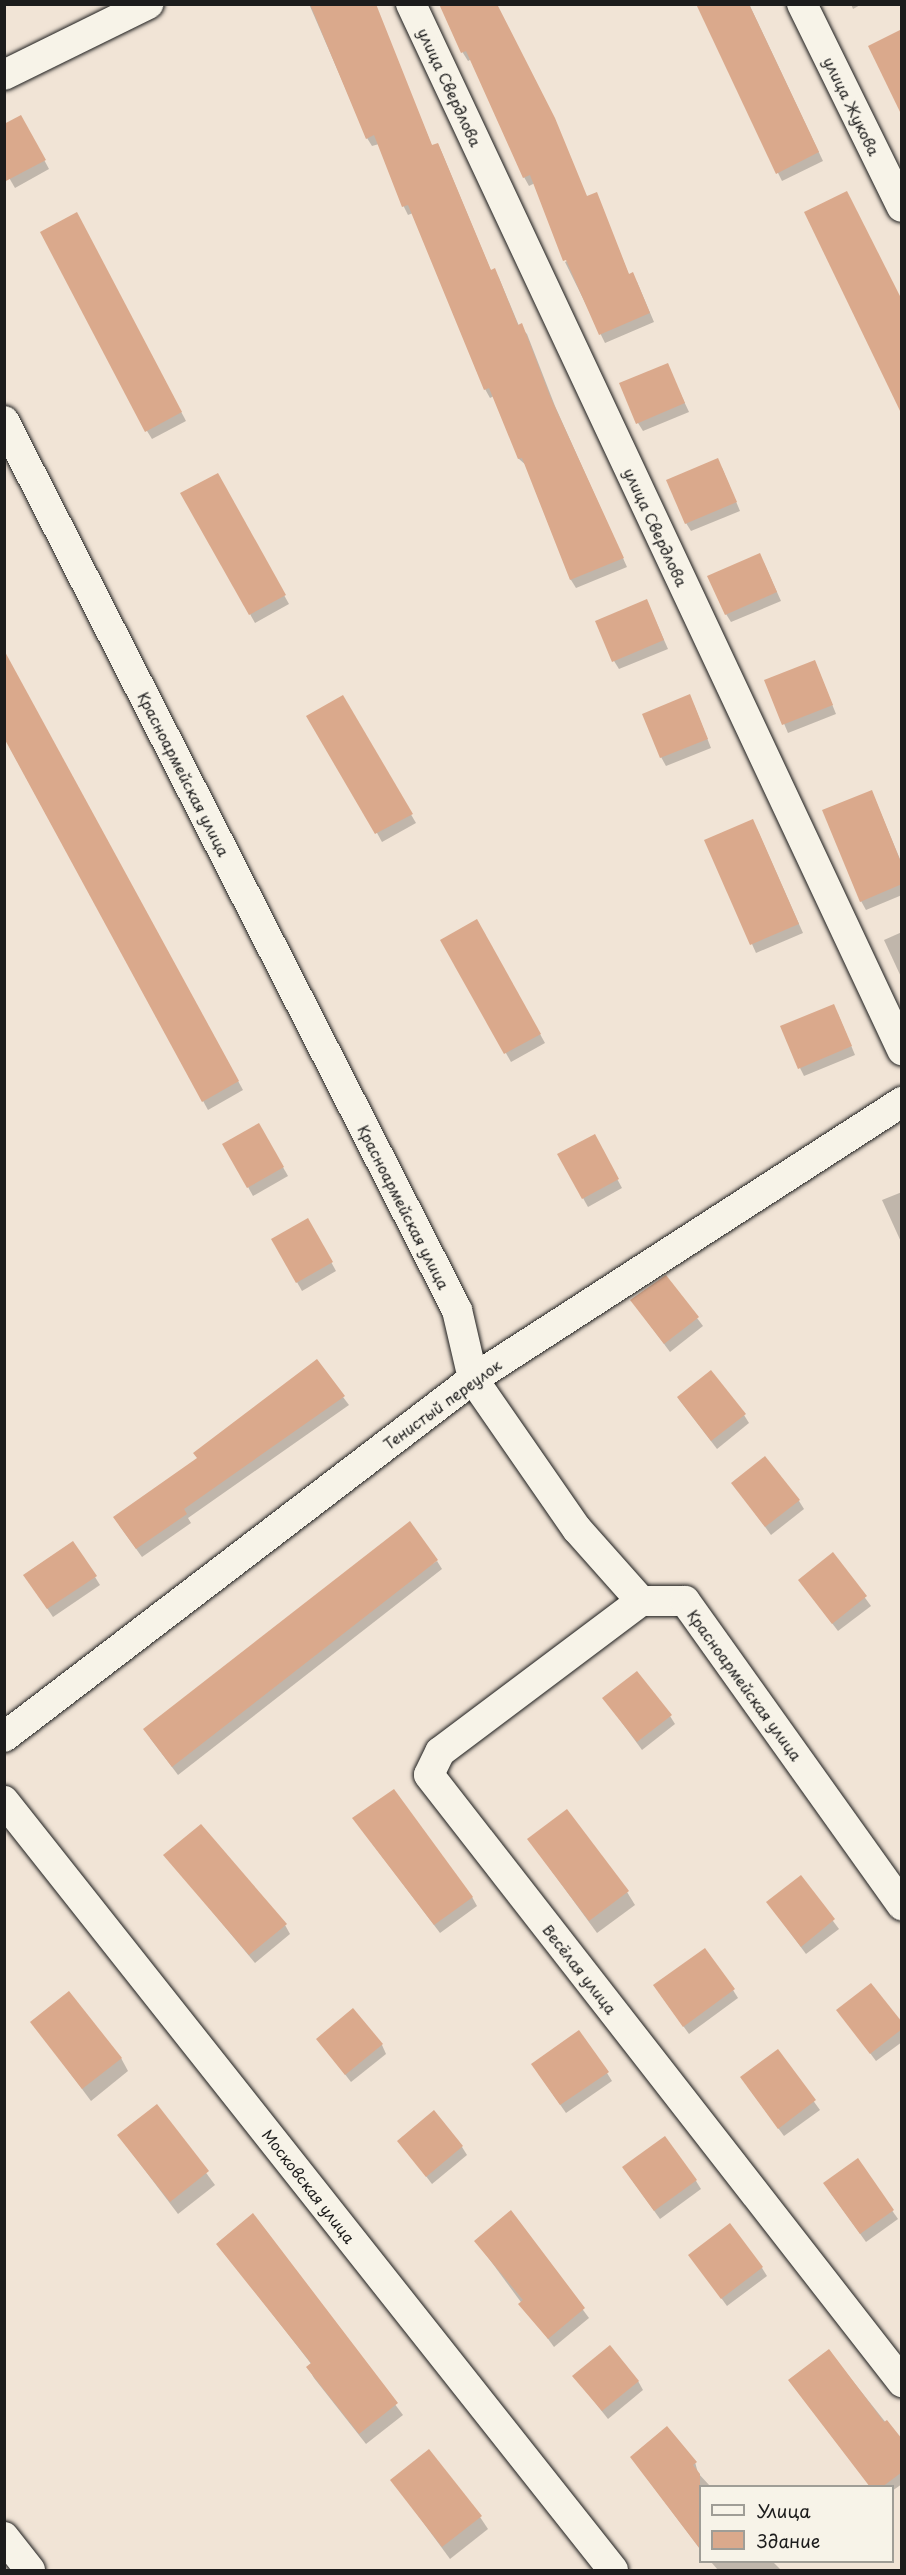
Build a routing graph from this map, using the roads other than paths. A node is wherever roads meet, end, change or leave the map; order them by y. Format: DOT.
graph roads {
  1 [pos="147,4"];
  2 [pos="411,4"];
  3 [pos="802,4"];
  4 [pos="4,75"];
  5 [pos="902,207"];
  6 [pos="4,421"];
  7 [pos="902,1050"];
  8 [pos="902,1102"];
  9 [pos="473,1379"];
  10 [pos="641,1601"];
  11 [pos="4,1737"];
  12 [pos="4,1801"];
  13 [pos="902,1905"];
  14 [pos="902,2382"];
  15 [pos="4,2537"];
  16 [pos="30,2571"];
  17 [pos="613,2571"];
  1 -- 4 [label="street"];
  2 -- 7 [label="street, улица Свердлова"];
  3 -- 5 [label="street, улица Жукова"];
  6 -- 9 [label="street, Красноармейская улица"];
  8 -- 9 [label="street, Тенистый переулок"];
  9 -- 10 [label="street, Красноармейская улица"];
  9 -- 11 [label="street, Тенистый переулок"];
  10 -- 13 [label="street, Красноармейская улица"];
  10 -- 14 [label="street, Весёлая улица"];
  12 -- 17 [label="street, Московская улица"];
  15 -- 16 [label="street"];
}
